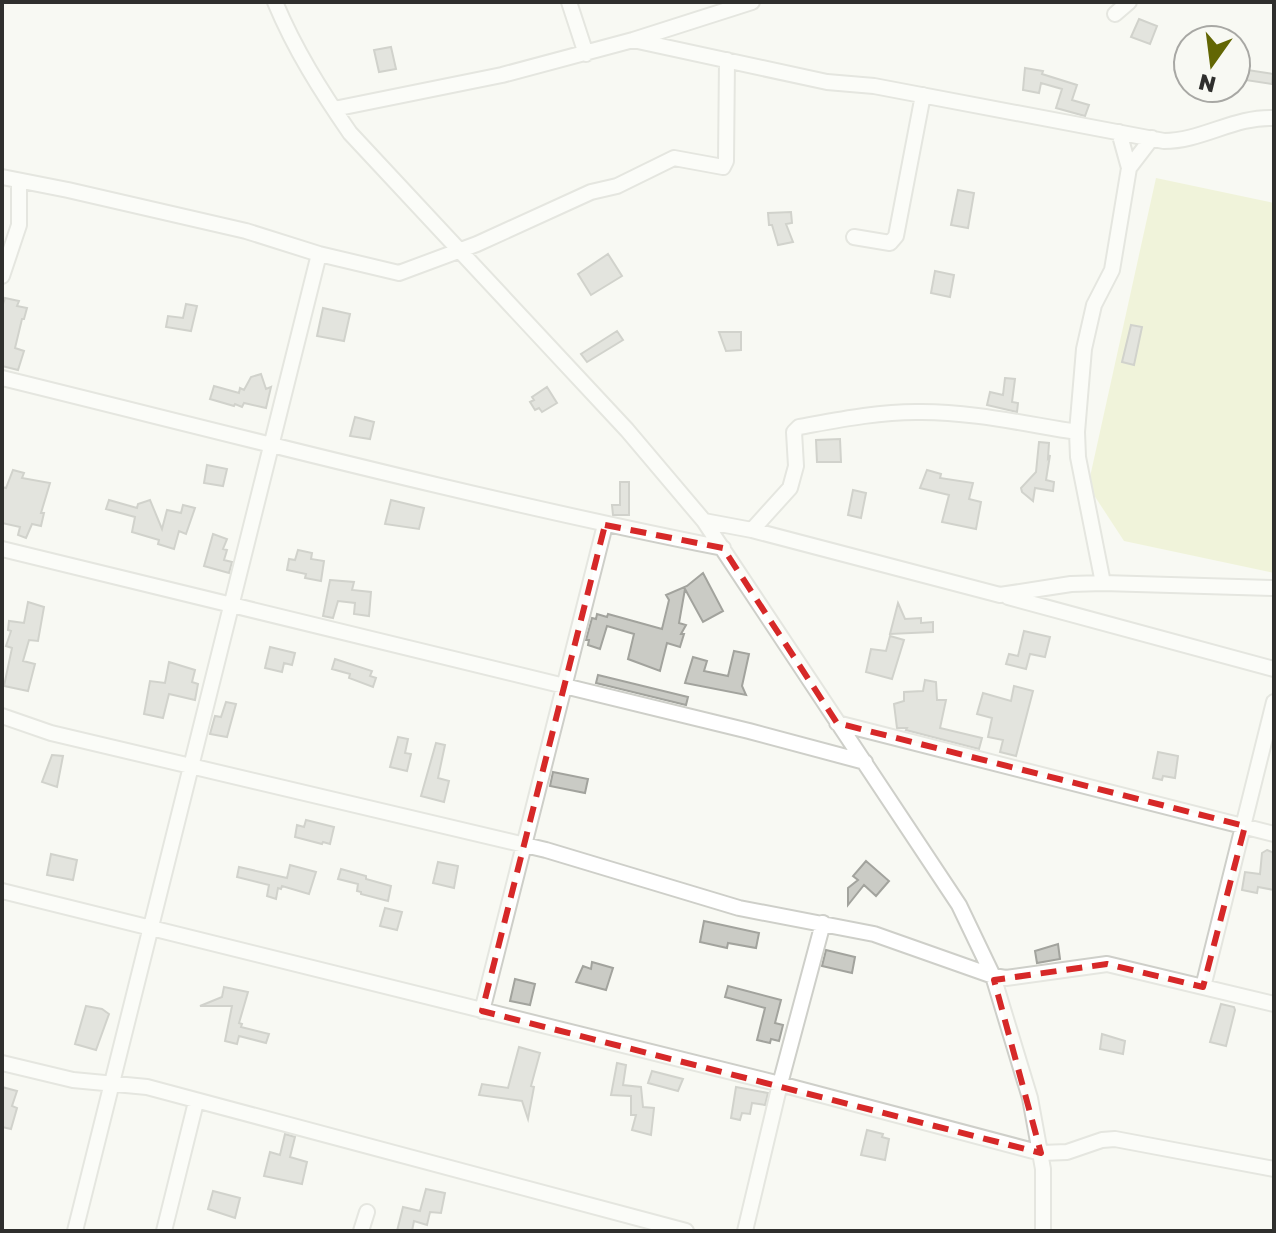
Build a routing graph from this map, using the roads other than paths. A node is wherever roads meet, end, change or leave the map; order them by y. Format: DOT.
graph roads {
  1 [pos="275,2"];
  2 [pos="569,2"];
  3 [pos="752,2"];
  4 [pos="1129,2"];
  5 [pos="1115,14"];
  6 [pos="633,40"];
  7 [pos="586,54"];
  8 [pos="727,60"];
  9 [pos="923,95"];
  10 [pos="334,109"];
  11 [pos="1274,118"];
  12 [pos="1119,132"];
  13 [pos="1152,138"];
  14 [pos="1129,168"];
  15 [pos="2,177"];
  16 [pos="19,181"];
  17 [pos="854,237"];
  18 [pos="458,249"];
  19 [pos="319,254"];
  20 [pos="2,276"];
  21 [pos="2,378"];
  22 [pos="1077,432"];
  23 [pos="270,444"];
  24 [pos="704,521"];
  25 [pos="605,525"];
  26 [pos="752,530"];
  27 [pos="723,548"];
  28 [pos="2,549"];
  29 [pos="1103,583"];
  30 [pos="1274,588"];
  31 [pos="1000,595"];
  32 [pos="230,605"];
  33 [pos="1274,669"];
  34 [pos="565,686"];
  35 [pos="1274,702"];
  36 [pos="2,716"];
  37 [pos="837,723"];
  38 [pos="865,762"];
  39 [pos="191,764"];
  40 [pos="1245,826"];
  41 [pos="1274,834"];
  42 [pos="524,844"];
  43 [pos="2,891"];
  44 [pos="823,923"];
  45 [pos="150,928"];
  46 [pos="993,976"];
  47 [pos="1203,987"];
  48 [pos="1274,1004"];
  49 [pos="482,1011"];
  50 [pos="2,1063"];
  51 [pos="111,1083"];
  52 [pos="780,1084"];
  53 [pos="196,1102"];
  54 [pos="1041,1153"];
  55 [pos="1274,1169"];
  56 [pos="367,1212"];
  57 [pos="75,1231"];
  58 [pos="165,1231"];
  59 [pos="361,1231"];
  60 [pos="686,1231"];
  61 [pos="745,1231"];
  62 [pos="1043,1231"];
  1 -- 10 [label="street"];
  2 -- 7 [label="street"];
  3 -- 6 [label="street"];
  4 -- 5 [label="street"];
  6 -- 7 [label="street"];
  6 -- 8 [label="street"];
  7 -- 10 [label="street"];
  8 -- 9 [label="street"];
  8 -- 18 [label="street"];
  9 -- 12 [label="street"];
  9 -- 17 [label="street"];
  10 -- 18 [label="street"];
  11 -- 13 [label="street"];
  12 -- 13 [label="street"];
  12 -- 14 [label="street"];
  13 -- 14 [label="street"];
  14 -- 22 [label="street"];
  15 -- 16 [label="street"];
  16 -- 19 [label="street"];
  16 -- 20 [label="street"];
  18 -- 19 [label="street"];
  18 -- 24 [label="street"];
  19 -- 23 [label="street"];
  21 -- 23 [label="street"];
  22 -- 26 [label="street"];
  22 -- 29 [label="street"];
  23 -- 25 [label="street"];
  23 -- 32 [label="street"];
  24 -- 26 [label="street"];
  24 -- 27 [label="street"];
  25 -- 27 [label="street"];
  25 -- 34 [label="street"];
  26 -- 31 [label="street"];
  27 -- 37 [label="street"];
  28 -- 32 [label="street"];
  29 -- 30 [label="street"];
  29 -- 31 [label="street"];
  31 -- 33 [label="street"];
  32 -- 34 [label="street"];
  32 -- 39 [label="street"];
  34 -- 38 [label="street"];
  34 -- 42 [label="street"];
  35 -- 40 [label="street"];
  36 -- 39 [label="street"];
  37 -- 38 [label="street"];
  37 -- 40 [label="street"];
  38 -- 46 [label="street"];
  39 -- 42 [label="street"];
  39 -- 45 [label="street"];
  40 -- 41 [label="street"];
  40 -- 47 [label="street"];
  42 -- 44 [label="street"];
  42 -- 49 [label="street"];
  43 -- 45 [label="street"];
  44 -- 46 [label="street"];
  44 -- 52 [label="street"];
  45 -- 49 [label="street"];
  45 -- 51 [label="street"];
  46 -- 47 [label="street"];
  46 -- 54 [label="street"];
  47 -- 48 [label="street"];
  49 -- 52 [label="street"];
  50 -- 51 [label="street"];
  51 -- 53 [label="street"];
  51 -- 57 [label="street"];
  52 -- 54 [label="street"];
  52 -- 61 [label="street"];
  53 -- 58 [label="street"];
  53 -- 60 [label="street"];
  54 -- 55 [label="street"];
  54 -- 62 [label="street"];
  56 -- 59 [label="street"];
}
